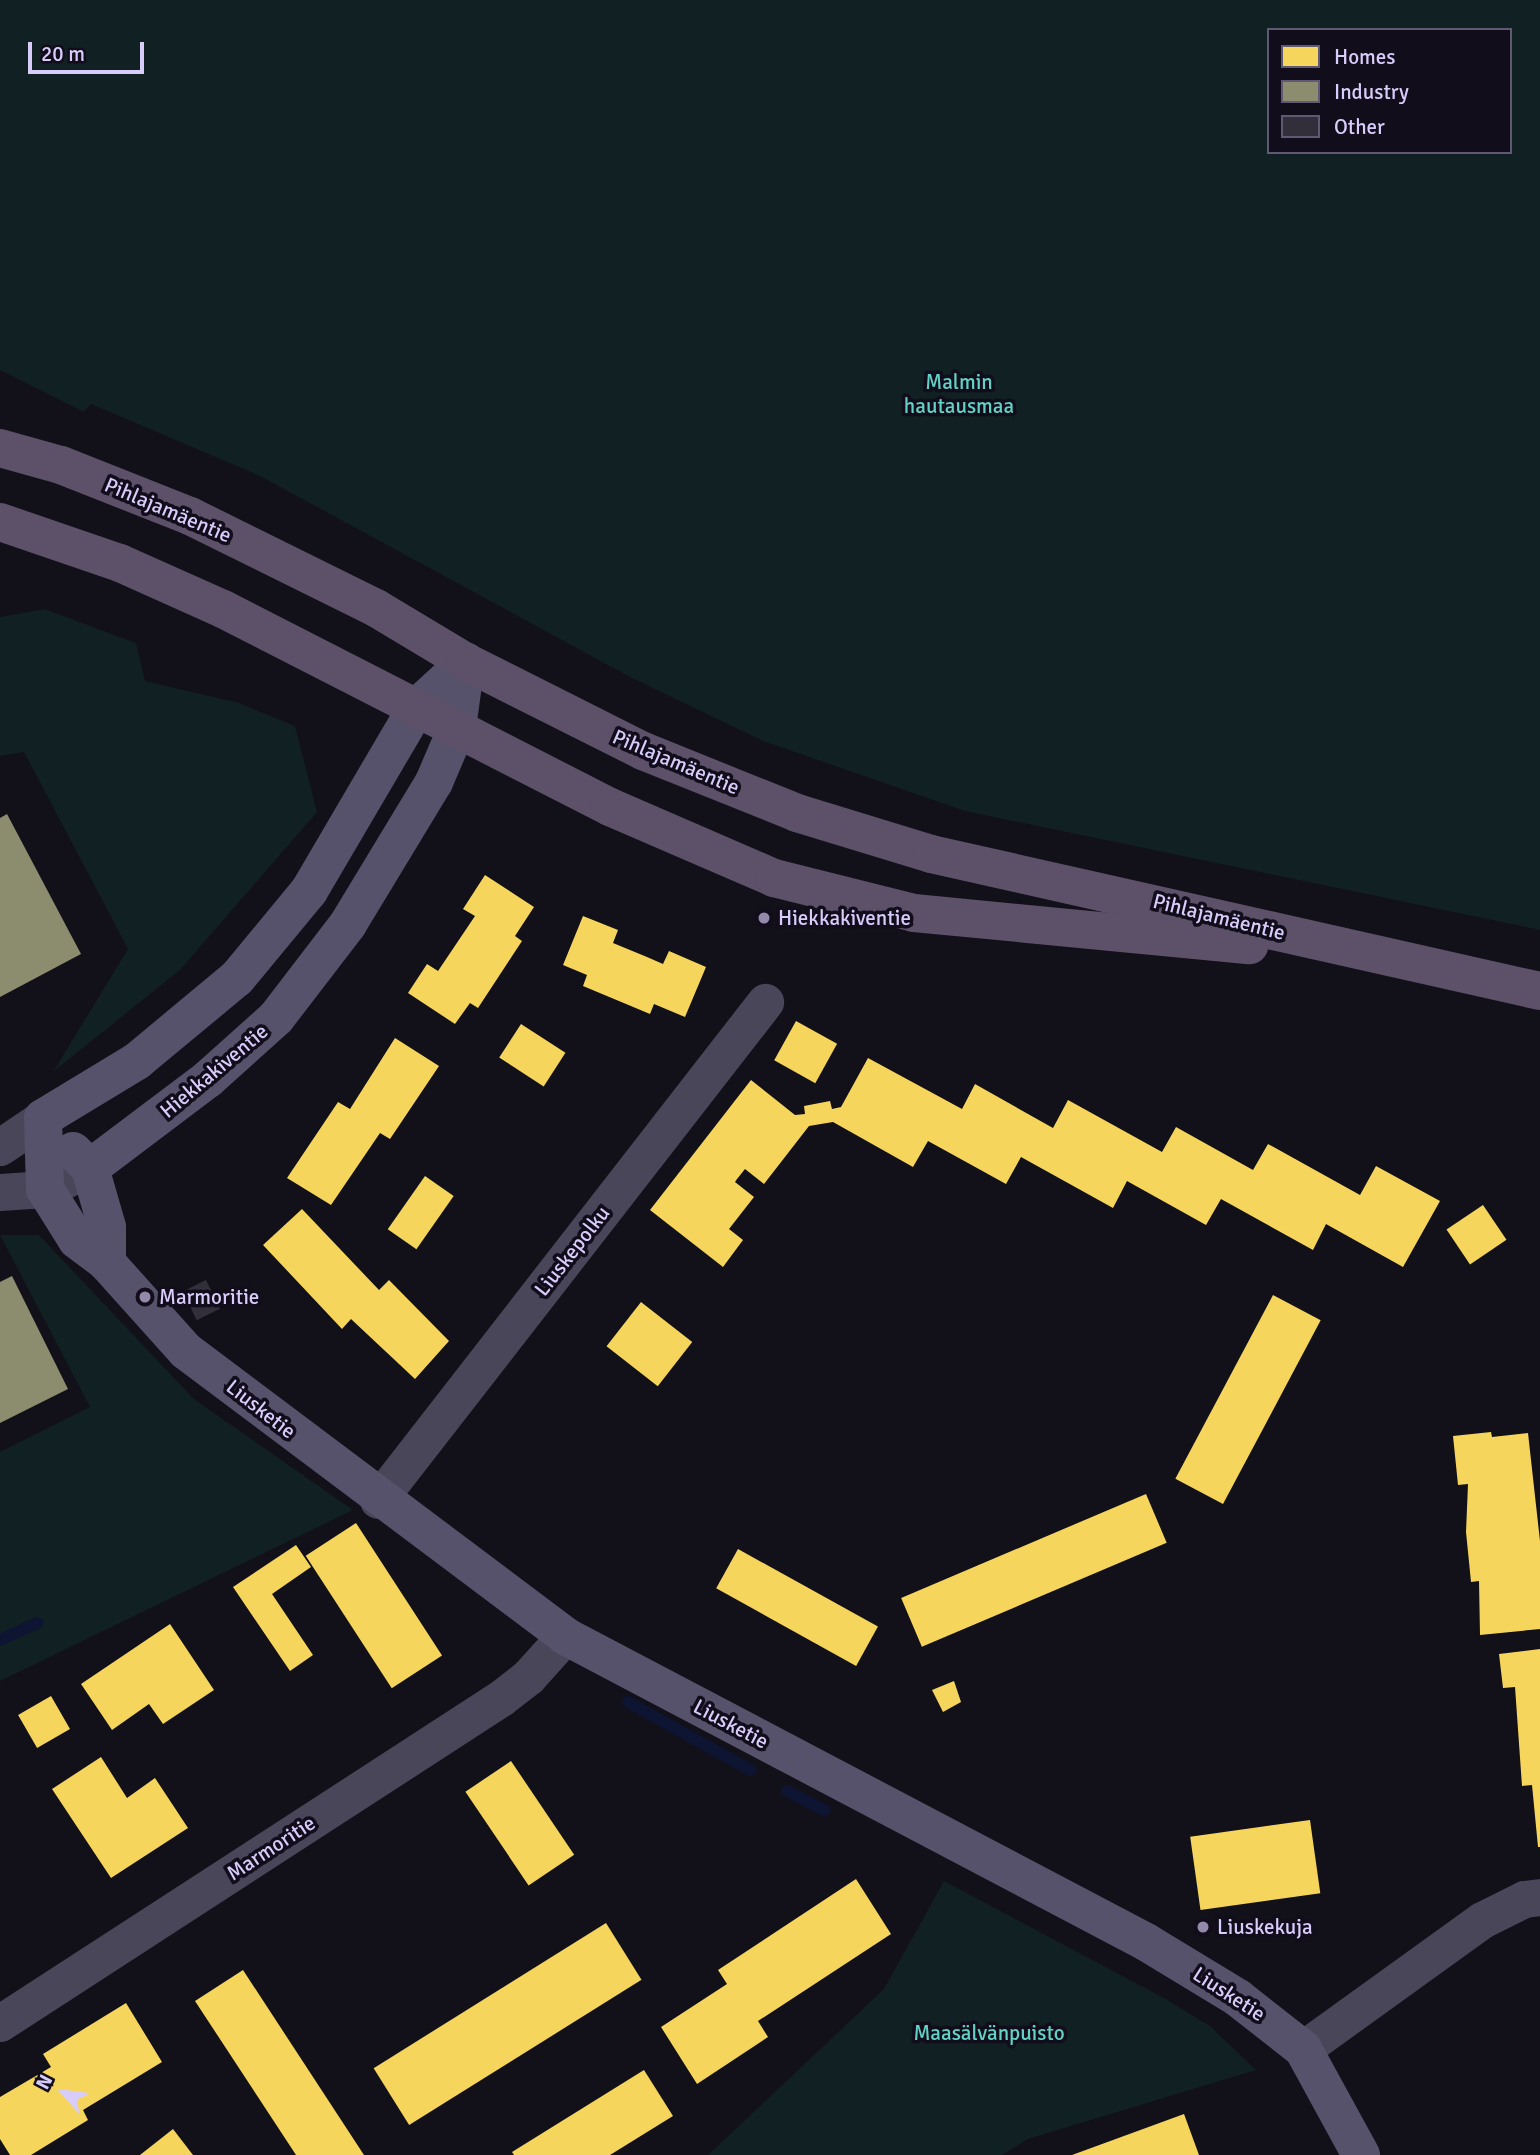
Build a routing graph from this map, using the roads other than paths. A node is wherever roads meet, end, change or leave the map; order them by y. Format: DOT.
graph roads {
  1 [pos="0,448"];
  2 [pos="0,522"];
  3 [pos="466,662"];
  4 [pos="417,707"];
  5 [pos="457,728"];
  6 [pos="1394,959"];
  7 [pos="1540,991"];
  8 [pos="765,1002"];
  9 [pos="43,1118"];
  10 [pos="0,1147"];
  11 [pos="90,1168"];
  12 [pos="46,1189"];
  13 [pos="0,1192"];
  14 [pos="107,1263"];
  15 [pos="378,1500"];
  16 [pos="565,1636"];
  17 [pos="1540,1897"];
  18 [pos="0,2023"];
  19 [pos="1303,2049"];
  20 [pos="1362,2155"];
  1 -- 3 [label="main road, Pihlajamäentie"];
  2 -- 4 [label="main road, Pihlajamäentie"];
  3 -- 4 [label="street"];
  3 -- 5 [label="street, Hiekkakiventie"];
  3 -- 6 [label="main road, Pihlajamäentie"];
  4 -- 5 [label="main road, Pihlajamäentie"];
  4 -- 9 [label="street"];
  5 -- 6 [label="main road, Pihlajamäentie"];
  5 -- 11 [label="street, Hiekkakiventie"];
  6 -- 7 [label="main road, Pihlajamäentie"];
  8 -- 15 [label="street, Liuskepolku"];
  9 -- 10 [label="street"];
  9 -- 11 [label="street"];
  9 -- 12 [label="street, Liusketie"];
  11 -- 12 [label="street, Hiekkakiventie"];
  11 -- 14 [label="street"];
  12 -- 13 [label="street, Hiekkakiventie"];
  12 -- 14 [label="street, Liusketie"];
  14 -- 15 [label="street, Liusketie"];
  15 -- 16 [label="street, Liusketie"];
  16 -- 18 [label="street, Marmoritie"];
  16 -- 19 [label="street, Liusketie"];
  17 -- 19 [label="street"];
  19 -- 20 [label="street, Liusketie"];
}
